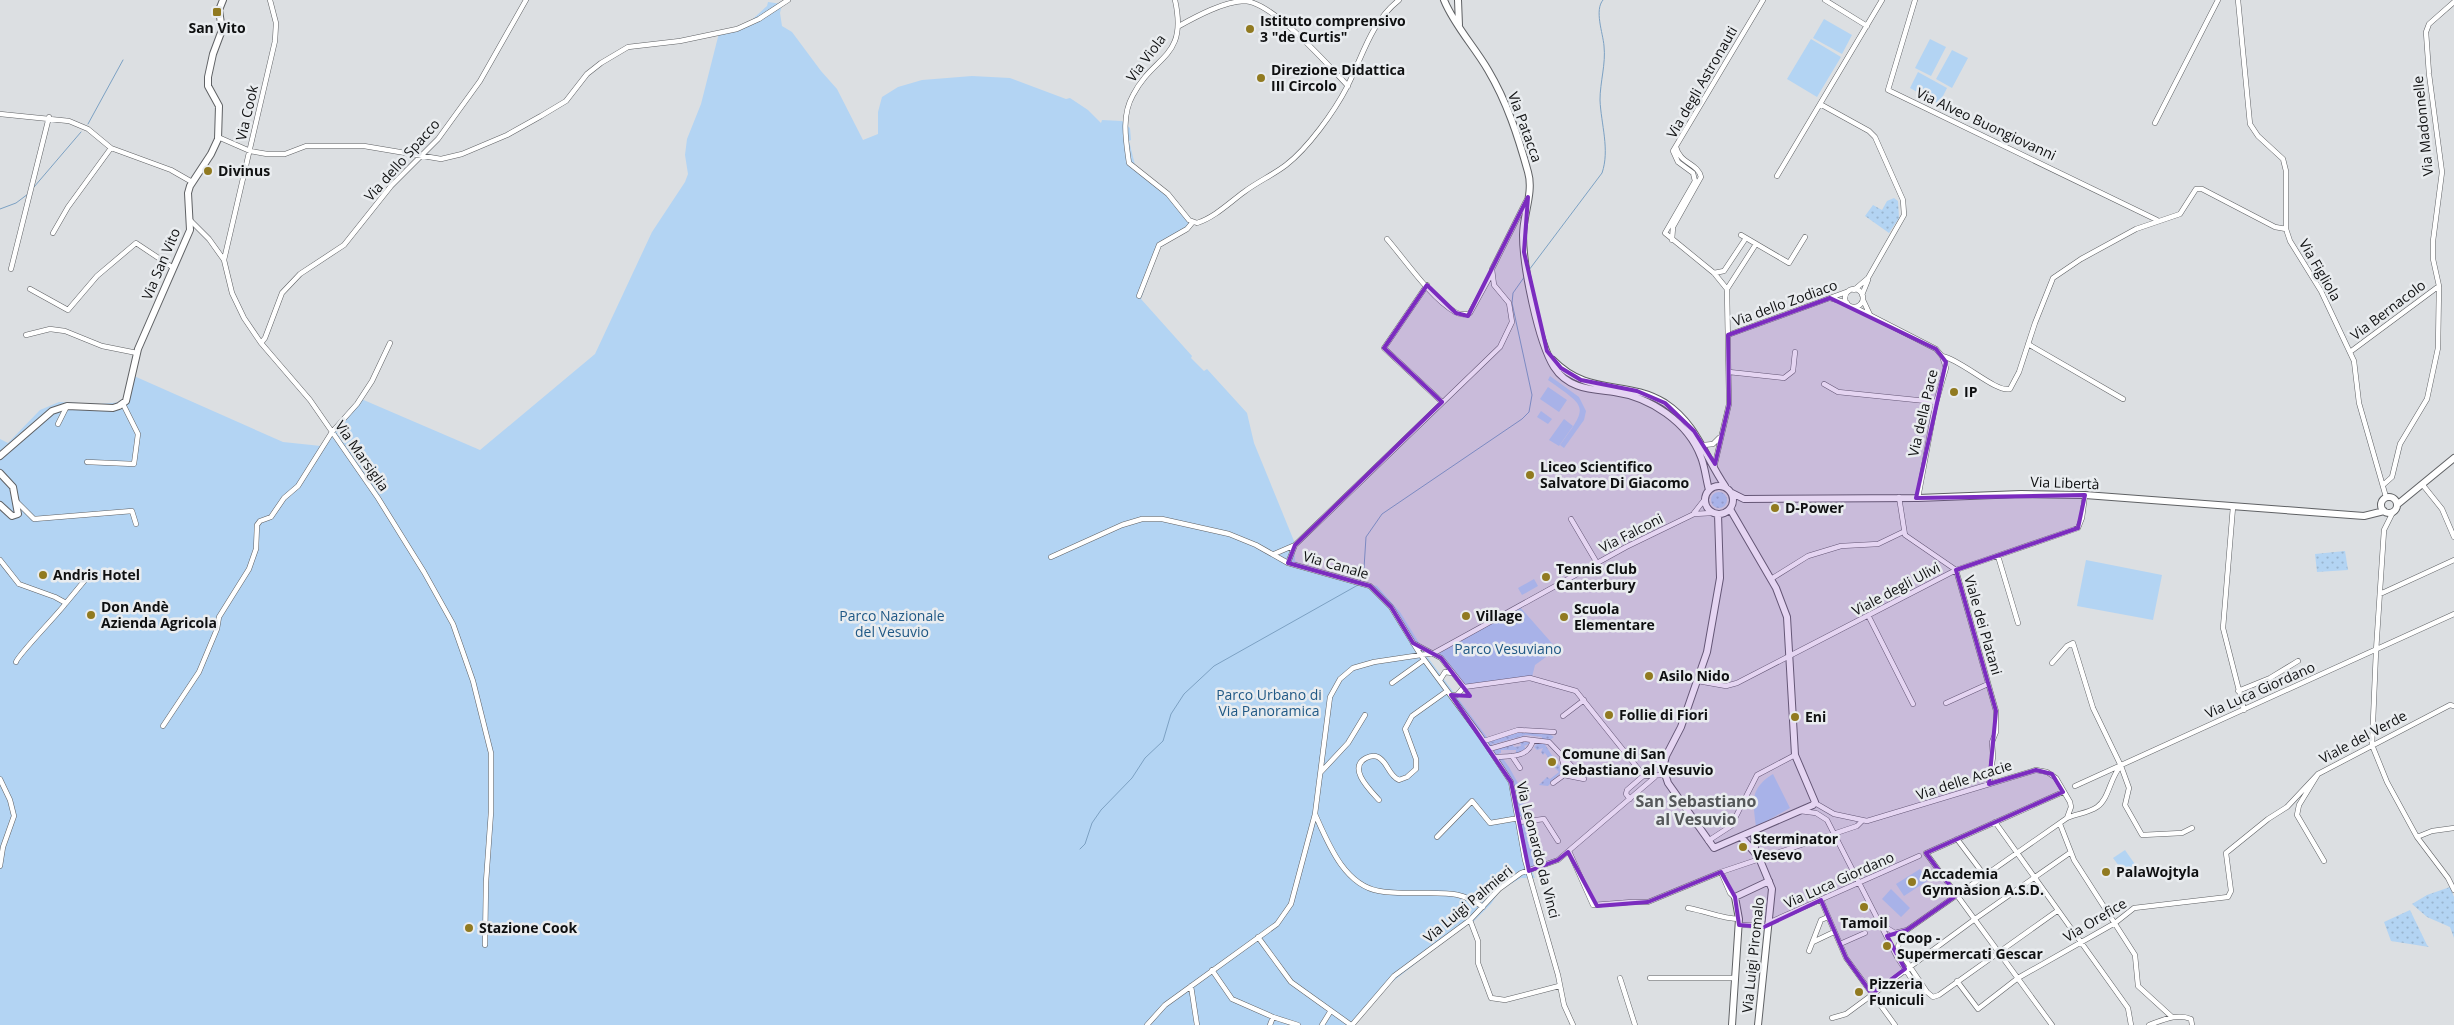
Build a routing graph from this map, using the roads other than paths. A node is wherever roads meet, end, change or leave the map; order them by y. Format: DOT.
graph roads {
  1 [pos="223,0"];
  2 [pos="270,0"];
  3 [pos="526,0"];
  4 [pos="788,0"];
  5 [pos="1175,0"];
  6 [pos="1399,0"];
  7 [pos="1444,0"];
  8 [pos="1454,0"];
  9 [pos="1458,0"];
  10 [pos="1763,0"];
  11 [pos="1825,0"];
  12 [pos="1882,0"];
  13 [pos="1915,0"];
  14 [pos="2218,0"];
  15 [pos="2238,0"];
  16 [pos="2454,2"];
  17 [pos="1180,26"];
  18 [pos="1459,26"];
  19 [pos="1867,26"];
  20 [pos="1348,86"];
  21 [pos="1820,104"];
  22 [pos="0,114"];
  23 [pos="49,117"];
  24 [pos="2155,123"];
  25 [pos="218,137"];
  26 [pos="111,148"];
  27 [pos="250,151"];
  28 [pos="420,156"];
  29 [pos="1777,176"];
  30 [pos="192,182"];
  31 [pos="1528,197"];
  32 [pos="191,221"];
  33 [pos="2158,221"];
  34 [pos="1192,223"];
  35 [pos="2286,229"];
  36 [pos="53,233"];
  37 [pos="1741,235"];
  38 [pos="1746,238"];
  39 [pos="1805,238"];
  40 [pos="1387,239"];
  41 [pos="1756,244"];
  42 [pos="224,260"];
  43 [pos="1730,263"];
  44 [pos="172,267"];
  45 [pos="11,269"];
  46 [pos="1738,271"];
  47 [pos="1714,273"];
  48 [pos="1492,275"];
  49 [pos="1868,278"];
  50 [pos="1427,285"];
  51 [pos="2440,286"];
  52 [pos="30,289"];
  53 [pos="1728,289"];
  54 [pos="1851,290"];
  55 [pos="1140,296"];
  56 [pos="1862,297"];
  57 [pos="1830,298"];
  58 [pos="1846,303"];
  59 [pos="1854,307"];
  60 [pos="1870,316"];
  61 [pos="26,334"];
  62 [pos="1728,335"];
  63 [pos="261,343"];
  64 [pos="390,343"];
  65 [pos="2028,344"];
  66 [pos="1547,352"];
  67 [pos="1796,352"];
  68 [pos="2350,352"];
  69 [pos="137,353"];
  70 [pos="1942,356"];
  71 [pos="1729,372"];
  72 [pos="1824,384"];
  73 [pos="2123,399"];
  74 [pos="1442,402"];
  75 [pos="1936,402"];
  76 [pos="123,404"];
  77 [pos="67,406"];
  78 [pos="58,424"];
  79 [pos="332,432"];
  80 [pos="1722,435"];
  81 [pos="1704,445"];
  82 [pos="0,456"];
  83 [pos="2454,458"];
  84 [pos="87,462"];
  85 [pos="1714,468"];
  86 [pos="0,473"];
  87 [pos="2422,484"];
  88 [pos="2382,485"];
  89 [pos="1725,486"];
  90 [pos="1709,490"];
  91 [pos="1732,493"];
  92 [pos="2085,495"];
  93 [pos="1899,497"];
  94 [pos="2386,497"];
  95 [pos="1918,498"];
  96 [pos="1705,499"];
  97 [pos="1744,499"];
  98 [pos="17,502"];
  99 [pos="2398,504"];
  100 [pos="0,505"];
  101 [pos="2233,507"];
  102 [pos="1731,508"];
  103 [pos="2384,511"];
  104 [pos="2393,512"];
  105 [pos="1715,513"];
  106 [pos="1694,514"];
  107 [pos="1571,519"];
  108 [pos="136,524"];
  109 [pos="1903,532"];
  110 [pos="2454,537"];
  111 [pos="1295,545"];
  112 [pos="1274,554"];
  113 [pos="1998,556"];
  114 [pos="1051,557"];
  115 [pos="0,560"];
  116 [pos="2454,560"];
  117 [pos="1288,563"];
  118 [pos="1597,563"];
  119 [pos="1956,570"];
  120 [pos="1771,579"];
  121 [pos="85,580"];
  122 [pos="2380,594"];
  123 [pos="66,603"];
  124 [pos="2454,614"];
  125 [pos="1869,617"];
  126 [pos="2018,622"];
  127 [pos="1413,643"];
  128 [pos="2376,651"];
  129 [pos="1434,653"];
  130 [pos="1420,654"];
  131 [pos="1789,656"];
  132 [pos="2298,661"];
  133 [pos="16,662"];
  134 [pos="1425,662"];
  135 [pos="2052,663"];
  136 [pos="1446,664"];
  137 [pos="1435,673"];
  138 [pos="1453,673"];
  139 [pos="1440,680"];
  140 [pos="1698,681"];
  141 [pos="1392,683"];
  142 [pos="1988,684"];
  143 [pos="1464,687"];
  144 [pos="2238,691"];
  145 [pos="1449,693"];
  146 [pos="1584,700"];
  147 [pos="1946,703"];
  148 [pos="1913,704"];
  149 [pos="2454,706"];
  150 [pos="2244,710"];
  151 [pos="1365,714"];
  152 [pos="1563,716"];
  153 [pos="163,726"];
  154 [pos="1554,732"];
  155 [pos="1484,740"];
  156 [pos="1533,740"];
  157 [pos="2372,744"];
  158 [pos="1489,749"];
  159 [pos="1561,755"];
  160 [pos="1795,755"];
  161 [pos="1512,756"];
  162 [pos="1666,756"];
  163 [pos="1495,757"];
  164 [pos="2121,766"];
  165 [pos="1520,768"];
  166 [pos="1321,772"];
  167 [pos="2318,774"];
  168 [pos="1564,775"];
  169 [pos="1664,775"];
  170 [pos="1644,776"];
  171 [pos="1655,777"];
  172 [pos="0,779"];
  173 [pos="1553,782"];
  174 [pos="1989,784"];
  175 [pos="2076,786"];
  176 [pos="2063,792"];
  177 [pos="1630,799"];
  178 [pos="1379,800"];
  179 [pos="2070,802"];
  180 [pos="1814,803"];
  181 [pos="1798,811"];
  182 [pos="2085,811"];
  183 [pos="1315,814"];
  184 [pos="1834,814"];
  185 [pos="2067,818"];
  186 [pos="1519,820"];
  187 [pos="1827,820"];
  188 [pos="1862,821"];
  189 [pos="1995,822"];
  190 [pos="2060,824"];
  191 [pos="2192,828"];
  192 [pos="2454,828"];
  193 [pos="1754,832"];
  194 [pos="1835,834"];
  195 [pos="1437,837"];
  196 [pos="1742,838"];
  197 [pos="2417,838"];
  198 [pos="1957,839"];
  199 [pos="1558,841"];
  200 [pos="1708,842"];
  201 [pos="1569,851"];
  202 [pos="2071,852"];
  203 [pos="2016,854"];
  204 [pos="1919,856"];
  205 [pos="1760,859"];
  206 [pos="2324,861"];
  207 [pos="0,866"];
  208 [pos="1529,871"];
  209 [pos="1721,872"];
  210 [pos="1985,876"];
  211 [pos="2034,878"];
  212 [pos="1769,881"];
  213 [pos="1859,883"];
  214 [pos="2454,890"];
  215 [pos="1958,895"];
  216 [pos="1735,898"];
  217 [pos="1821,900"];
  218 [pos="1483,907"];
  219 [pos="1688,908"];
  220 [pos="2057,910"];
  221 [pos="1828,917"];
  222 [pos="1975,919"];
  223 [pos="1470,920"];
  224 [pos="1739,922"];
  225 [pos="2115,923"];
  226 [pos="1768,925"];
  227 [pos="1882,925"];
  228 [pos="1907,930"];
  229 [pos="1834,932"];
  230 [pos="1865,933"];
  231 [pos="1258,938"];
  232 [pos="1813,942"];
  233 [pos="2081,943"];
  234 [pos="1840,944"];
  235 [pos="485,945"];
  236 [pos="1898,949"];
  237 [pos="1809,951"];
  238 [pos="1998,951"];
  239 [pos="1897,956"];
  240 [pos="1907,968"];
  241 [pos="1212,970"];
  242 [pos="1620,978"];
  243 [pos="1650,978"];
  244 [pos="1735,978"];
  245 [pos="2018,978"];
  246 [pos="1957,981"];
  247 [pos="1191,986"];
  248 [pos="1559,986"];
  249 [pos="1872,994"];
  250 [pos="1330,1012"];
  251 [pos="1273,1017"];
  252 [pos="2172,1017"];
  253 [pos="1832,1018"];
  254 [pos="2162,1023"];
  255 [pos="1147,1025"];
  256 [pos="1197,1025"];
  257 [pos="1270,1025"];
  258 [pos="1298,1025"];
  259 [pos="1322,1025"];
  260 [pos="1351,1025"];
  261 [pos="1573,1025"];
  262 [pos="1635,1025"];
  263 [pos="1732,1025"];
  264 [pos="1758,1025"];
  265 [pos="1895,1025"];
  266 [pos="2052,1025"];
  267 [pos="2131,1025"];
  268 [pos="2149,1025"];
  269 [pos="2192,1025"];
  1 -- 25 [label="street, Via San Vito"];
  2 -- 27 [label="street, Via Cook"];
  3 -- 28 [label="street, Via dello Spacco"];
  4 -- 28 [label="street"];
  5 -- 17 [label="street, Via Viola"];
  6 -- 20 [label="street"];
  7 -- 8 [label="street"];
  7 -- 18 [label="street, Via Patacca"];
  9 -- 18 [label="street"];
  10 -- 47 [label="street, Via degli Astronauti"];
  11 -- 19 [label="street"];
  12 -- 19 [label="street"];
  13 -- 33 [label="street, Via Alveo Buongiovanni"];
  14 -- 24 [label="street"];
  15 -- 35 [label="street, Via Figliola"];
  16 -- 51 [label="street, Via Madonnelle"];
  17 -- 20 [label="street, Via Viola"];
  17 -- 34 [label="street, Via Viola"];
  18 -- 31 [label="street, Via Patacca"];
  19 -- 21 [label="street"];
  20 -- 34 [label="street"];
  21 -- 29 [label="street"];
  21 -- 49 [label="street, Via dello Zodiaco"];
  22 -- 23 [label="street"];
  23 -- 26 [label="street"];
  23 -- 45 [label="street"];
  25 -- 27 [label="street"];
  25 -- 30 [label="street, Via San Vito"];
  26 -- 30 [label="street"];
  26 -- 36 [label="street"];
  27 -- 28 [label="street"];
  27 -- 42 [label="street, Via Cook"];
  28 -- 63 [label="street, Via dello Spacco"];
  30 -- 32 [label="street, Via San Vito"];
  31 -- 48 [label="street"];
  31 -- 66 [label="street, Via Patacca"];
  32 -- 42 [label="street, Via Marsiglia"];
  32 -- 44 [label="street, Via San Vito"];
  33 -- 35 [label="street"];
  33 -- 65 [label="street"];
  34 -- 55 [label="street"];
  35 -- 68 [label="street, Via Figliola"];
  37 -- 38 [label="street"];
  38 -- 41 [label="street"];
  38 -- 43 [label="street"];
  39 -- 41 [label="street"];
  40 -- 50 [label="street"];
  41 -- 46 [label="street"];
  42 -- 63 [label="street, Via Marsiglia"];
  43 -- 46 [label="street"];
  43 -- 47 [label="street"];
  44 -- 52 [label="street"];
  44 -- 69 [label="street, Via San Vito"];
  46 -- 53 [label="street"];
  47 -- 53 [label="street"];
  48 -- 50 [label="street"];
  48 -- 74 [label="street"];
  49 -- 54 [label="street, Via dello Zodiaco"];
  49 -- 56 [label="street"];
  50 -- 74 [label="street"];
  51 -- 68 [label="street, Via Bernacolo"];
  51 -- 88 [label="street, Via Madonnelle"];
  53 -- 62 [label="street"];
  54 -- 56 [label="street"];
  54 -- 57 [label="street, Via dello Zodiaco"];
  54 -- 58 [label="street"];
  56 -- 59 [label="street"];
  56 -- 60 [label="street"];
  57 -- 58 [label="street, Via della Pace"];
  57 -- 62 [label="street, Via dello Zodiaco"];
  58 -- 59 [label="street, Via della Pace"];
  59 -- 60 [label="street, Via della Pace"];
  60 -- 70 [label="street, Via della Pace"];
  61 -- 69 [label="street"];
  62 -- 71 [label="street"];
  63 -- 79 [label="street, Via Marsiglia"];
  64 -- 79 [label="street"];
  65 -- 70 [label="street"];
  65 -- 73 [label="street"];
  66 -- 81 [label="street"];
  66 -- 90 [label="street"];
  67 -- 71 [label="street"];
  68 -- 88 [label="street, Via Figliola"];
  69 -- 76 [label="street, Via San Vito"];
  70 -- 75 [label="street, Via della Pace"];
  71 -- 80 [label="street"];
  72 -- 75 [label="street"];
  74 -- 111 [label="street"];
  75 -- 95 [label="street, Via della Pace"];
  76 -- 77 [label="street"];
  76 -- 84 [label="street"];
  77 -- 78 [label="street"];
  77 -- 82 [label="street"];
  79 -- 153 [label="street"];
  79 -- 235 [label="street, Via Marsiglia"];
  80 -- 81 [label="street"];
  80 -- 85 [label="street"];
  81 -- 85 [label="street"];
  83 -- 87 [label="street"];
  85 -- 89 [label="street"];
  86 -- 98 [label="street"];
  87 -- 99 [label="street"];
  87 -- 110 [label="street"];
  88 -- 94 [label="street, Via Figliola"];
  89 -- 90 [label="street"];
  89 -- 91 [label="street"];
  90 -- 96 [label="street"];
  91 -- 97 [label="street, Via Libertà"];
  91 -- 102 [label="street"];
  92 -- 95 [label="street, Via Libertà"];
  92 -- 101 [label="street, Via Libertà"];
  92 -- 113 [label="street, Viale degli Ulivi"];
  93 -- 95 [label="street, Via Libertà"];
  93 -- 97 [label="street, Via Libertà"];
  93 -- 109 [label="street"];
  94 -- 99 [label="street"];
  94 -- 103 [label="street"];
  96 -- 105 [label="street"];
  96 -- 106 [label="street, Via Falconi"];
  97 -- 102 [label="street, Via Libertà"];
  98 -- 100 [label="street"];
  98 -- 108 [label="street"];
  99 -- 104 [label="street"];
  101 -- 103 [label="street, Via Libertà"];
  101 -- 144 [label="street"];
  102 -- 105 [label="street"];
  102 -- 120 [label="street"];
  103 -- 104 [label="street"];
  104 -- 122 [label="street"];
  105 -- 106 [label="street, Via Falconi"];
  105 -- 140 [label="street"];
  106 -- 118 [label="street, Via Falconi"];
  107 -- 118 [label="street"];
  109 -- 119 [label="street, Viale dei Platani"];
  109 -- 120 [label="street"];
  111 -- 112 [label="street"];
  111 -- 117 [label="street"];
  112 -- 114 [label="street, Via Canale"];
  112 -- 117 [label="street, Via Canale"];
  113 -- 119 [label="street, Viale degli Ulivi"];
  113 -- 126 [label="street"];
  115 -- 123 [label="street"];
  116 -- 122 [label="street"];
  117 -- 127 [label="street, Via Canale"];
  118 -- 129 [label="street, Via Falconi"];
  119 -- 125 [label="street, Viale degli Ulivi"];
  119 -- 142 [label="street, Viale dei Platani"];
  120 -- 131 [label="street"];
  121 -- 123 [label="street"];
  122 -- 128 [label="street"];
  123 -- 133 [label="street"];
  124 -- 128 [label="street, Via Luca Giordano"];
  125 -- 131 [label="street, Viale degli Ulivi"];
  125 -- 148 [label="street"];
  127 -- 129 [label="street"];
  127 -- 130 [label="street, Via Canale"];
  128 -- 150 [label="street, Via Luca Giordano"];
  128 -- 157 [label="street"];
  129 -- 130 [label="street, Via Falconi"];
  129 -- 134 [label="street"];
  129 -- 136 [label="street"];
  130 -- 134 [label="street, Via Canale"];
  130 -- 166 [label="street, Via Falconi"];
  131 -- 140 [label="street, Viale degli Ulivi"];
  131 -- 160 [label="street"];
  132 -- 144 [label="street"];
  134 -- 137 [label="street, Via Canale"];
  134 -- 141 [label="street"];
  135 -- 164 [label="street"];
  136 -- 137 [label="street"];
  136 -- 138 [label="street"];
  137 -- 139 [label="street, Via Leonardo da Vinci"];
  138 -- 139 [label="street"];
  138 -- 143 [label="street"];
  139 -- 145 [label="street, Via Leonardo da Vinci"];
  140 -- 162 [label="street"];
  142 -- 147 [label="street"];
  142 -- 174 [label="street, Viale dei Platani"];
  143 -- 145 [label="street"];
  143 -- 146 [label="street"];
  144 -- 150 [label="street"];
  145 -- 155 [label="street, Via Leonardo da Vinci"];
  145 -- 178 [label="street"];
  146 -- 152 [label="street"];
  146 -- 170 [label="street"];
  149 -- 157 [label="street, Viale del Verde"];
  150 -- 164 [label="street, Via Luca Giordano"];
  151 -- 166 [label="street"];
  154 -- 155 [label="street"];
  155 -- 158 [label="street, Via Leonardo da Vinci"];
  156 -- 158 [label="street"];
  156 -- 159 [label="street"];
  156 -- 161 [label="street"];
  157 -- 167 [label="street, Viale del Verde"];
  157 -- 197 [label="street"];
  158 -- 163 [label="street, Via Leonardo da Vinci"];
  159 -- 168 [label="street"];
  159 -- 168 [label="street"];
  160 -- 180 [label="street"];
  160 -- 200 [label="street"];
  161 -- 163 [label="street"];
  161 -- 165 [label="street"];
  162 -- 169 [label="street"];
  162 -- 170 [label="street"];
  163 -- 186 [label="street, Via Leonardo da Vinci"];
  164 -- 175 [label="street, Via Luca Giordano"];
  164 -- 182 [label="street"];
  164 -- 191 [label="street"];
  166 -- 183 [label="street, Via Falconi"];
  167 -- 206 [label="street, Viale del Verde"];
  167 -- 225 [label="street, Via Orefice"];
  168 -- 173 [label="street"];
  169 -- 171 [label="street"];
  169 -- 200 [label="street"];
  170 -- 171 [label="street"];
  170 -- 177 [label="street"];
  171 -- 177 [label="street, Via Luigi Palmieri"];
  172 -- 207 [label="street"];
  174 -- 176 [label="street, Via delle Acacie"];
  174 -- 188 [label="street, Via delle Acacie"];
  176 -- 179 [label="street, Via delle Acacie"];
  176 -- 189 [label="street"];
  177 -- 201 [label="street, Via Luigi Palmieri"];
  179 -- 182 [label="street"];
  179 -- 185 [label="street"];
  180 -- 181 [label="street"];
  180 -- 184 [label="street, Via delle Acacie"];
  181 -- 187 [label="street"];
  181 -- 193 [label="street"];
  182 -- 185 [label="street"];
  183 -- 218 [label="street"];
  183 -- 231 [label="street, Via Falconi"];
  184 -- 187 [label="street"];
  184 -- 188 [label="street, Via delle Acacie"];
  185 -- 190 [label="street"];
  186 -- 195 [label="street"];
  186 -- 199 [label="street"];
  186 -- 208 [label="street, Via Leonardo da Vinci"];
  187 -- 194 [label="street"];
  188 -- 194 [label="street, Via delle Acacie"];
  189 -- 198 [label="street"];
  189 -- 203 [label="street"];
  190 -- 202 [label="street"];
  190 -- 203 [label="street"];
  192 -- 197 [label="street"];
  193 -- 196 [label="street"];
  193 -- 205 [label="street, Via Luigi Piromalo"];
  194 -- 205 [label="street, Via delle Acacie"];
  194 -- 213 [label="street"];
  196 -- 200 [label="street"];
  196 -- 205 [label="street, Via Luigi Piromalo"];
  197 -- 214 [label="street"];
  198 -- 210 [label="street"];
  198 -- 215 [label="street"];
  201 -- 208 [label="street, Via Luigi Palmieri"];
  201 -- 209 [label="street, Via delle Acacie"];
  202 -- 211 [label="street"];
  202 -- 225 [label="street"];
  203 -- 210 [label="street"];
  203 -- 211 [label="street"];
  204 -- 213 [label="street, Via Luca Giordano"];
  205 -- 209 [label="street, Via delle Acacie"];
  205 -- 212 [label="street, Via Luigi Piromalo"];
  208 -- 218 [label="street, Via Luigi Palmieri"];
  208 -- 248 [label="street, Via Leonardo da Vinci"];
  209 -- 216 [label="street"];
  210 -- 215 [label="street"];
  211 -- 220 [label="street"];
  211 -- 222 [label="street"];
  212 -- 216 [label="street"];
  212 -- 226 [label="street, Via Luigi Piromalo"];
  213 -- 217 [label="street, Via Luca Giordano"];
  213 -- 227 [label="street"];
  215 -- 222 [label="street"];
  215 -- 228 [label="street"];
  216 -- 224 [label="street"];
  217 -- 221 [label="street"];
  217 -- 226 [label="street, Via Luca Giordano"];
  218 -- 223 [label="street, Via Luigi Palmieri"];
  219 -- 224 [label="street"];
  220 -- 233 [label="street"];
  220 -- 238 [label="street"];
  221 -- 229 [label="street"];
  221 -- 232 [label="street"];
  222 -- 238 [label="street"];
  222 -- 240 [label="street"];
  223 -- 248 [label="street"];
  223 -- 260 [label="street, Via Luigi Palmieri"];
  224 -- 226 [label="street"];
  224 -- 244 [label="street"];
  225 -- 233 [label="street, Via Orefice"];
  225 -- 252 [label="street"];
  226 -- 264 [label="street, Via Luigi Piromalo"];
  227 -- 228 [label="street"];
  227 -- 239 [label="street"];
  228 -- 236 [label="street"];
  229 -- 232 [label="street"];
  229 -- 234 [label="street"];
  230 -- 234 [label="street"];
  231 -- 241 [label="street, Via Falconi"];
  231 -- 250 [label="street, Via Luigi Palmieri"];
  232 -- 237 [label="street"];
  233 -- 245 [label="street, Via Orefice"];
  233 -- 267 [label="street"];
  234 -- 249 [label="street"];
  236 -- 239 [label="street"];
  236 -- 240 [label="street"];
  238 -- 245 [label="street"];
  238 -- 246 [label="street"];
  239 -- 240 [label="street"];
  240 -- 246 [label="street"];
  240 -- 249 [label="street"];
  241 -- 247 [label="street, Via Falconi"];
  241 -- 251 [label="street"];
  242 -- 262 [label="street"];
  243 -- 244 [label="street"];
  244 -- 263 [label="street"];
  245 -- 246 [label="street, Via Orefice"];
  245 -- 266 [label="street"];
  247 -- 255 [label="street, Via Falconi"];
  247 -- 256 [label="street"];
  248 -- 261 [label="street, Via Leonardo da Vinci"];
  249 -- 253 [label="street"];
  249 -- 265 [label="street"];
  250 -- 259 [label="street"];
  250 -- 260 [label="street, Via Luigi Palmieri"];
  251 -- 257 [label="street"];
  251 -- 258 [label="street"];
  252 -- 254 [label="street"];
  252 -- 269 [label="street"];
  254 -- 268 [label="street"];
}
